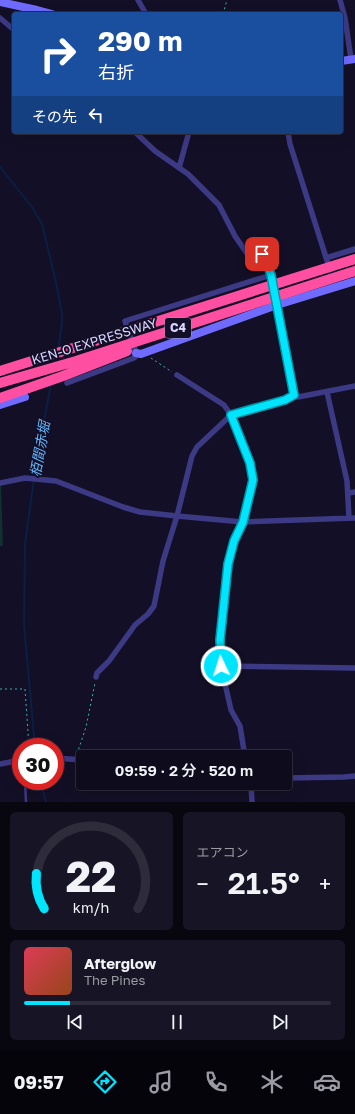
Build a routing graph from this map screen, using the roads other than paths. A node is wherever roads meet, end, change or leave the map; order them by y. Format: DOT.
graph roads {
  1 [pos="138,0"];
  2 [pos="340,0"];
  3 [pos="4,2"];
  4 [pos="44,12"];
  5 [pos="145,12"];
  6 [pos="0,18"];
  7 [pos="12,28"];
  8 [pos="353,59"];
  9 [pos="343,61"];
  10 [pos="137,134"];
  11 [pos="188,134"];
  12 [pos="288,134"];
  13 [pos="179,168"];
  14 [pos="355,249"];
  15 [pos="326,258"];
  16 [pos="355,259"];
  17 [pos="355,271"];
  18 [pos="271,275"];
  19 [pos="355,281"];
  20 [pos="336,287"];
  21 [pos="277,305"];
  22 [pos="188,325"];
  23 [pos="136,353"];
  24 [pos="0,371"];
  25 [pos="178,375"];
  26 [pos="67,383"];
  27 [pos="0,384"];
  28 [pos="355,386"];
  29 [pos="328,392"];
  30 [pos="294,395"];
  31 [pos="25,396"];
  32 [pos="0,398"];
  33 [pos="0,405"];
  34 [pos="231,415"];
  35 [pos="0,483"];
  36 [pos="355,492"];
  37 [pos="348,493"];
  38 [pos="177,516"];
  39 [pos="352,518"];
  40 [pos="243,522"];
  41 [pos="221,666"];
  42 [pos="355,668"];
  43 [pos="96,678"];
  44 [pos="244,750"];
  45 [pos="64,759"];
  46 [pos="76,760"];
  47 [pos="12,762"];
  48 [pos="0,764"];
  49 [pos="355,776"];
  50 [pos="292,778"];
  51 [pos="25,790"];
  52 [pos="251,790"];
  53 [pos="26,802"];
  54 [pos="252,802"];
  1 -- 5 [label="street"];
  2 -- 8 [label="street"];
  3 -- 4 [label="street"];
  6 -- 7 [label="street"];
  8 -- 9 [label="street"];
  10 -- 13 [label="street"];
  11 -- 13 [label="street"];
  12 -- 15 [label="street"];
  13 -- 18 [label="street"];
  14 -- 15 [label="street"];
  15 -- 20 [label="street"];
  16 -- 24 [label="highway, KEN-O EXPRESSWAY / C4, bridge"];
  17 -- 22 [label="highway, KEN-O EXPRESSWAY / C4, bridge"];
  18 -- 21 [label="street"];
  18 -- 23 [label="street"];
  19 -- 20 [label="street"];
  20 -- 21 [label="street"];
  21 -- 23 [label="street"];
  21 -- 30 [label="street"];
  22 -- 27 [label="highway, KEN-O EXPRESSWAY / C4, bridge"];
  22 -- 32 [label="highway, bridge"];
  23 -- 26 [label="street"];
  25 -- 34 [label="street"];
  28 -- 29 [label="street"];
  29 -- 30 [label="street"];
  29 -- 37 [label="street"];
  30 -- 34 [label="street"];
  31 -- 33 [label="street"];
  34 -- 38 [label="street"];
  34 -- 40 [label="street"];
  35 -- 38 [label="street"];
  36 -- 37 [label="street"];
  37 -- 39 [label="street"];
  38 -- 40 [label="street"];
  38 -- 43 [label="street"];
  39 -- 40 [label="street"];
  40 -- 41 [label="street"];
  41 -- 42 [label="street"];
  41 -- 44 [label="street"];
  45 -- 46 [label="street"];
  47 -- 48 [label="street"];
  49 -- 50 [label="street"];
  51 -- 53 [label="lane"];
  52 -- 54 [label="street"];
}
